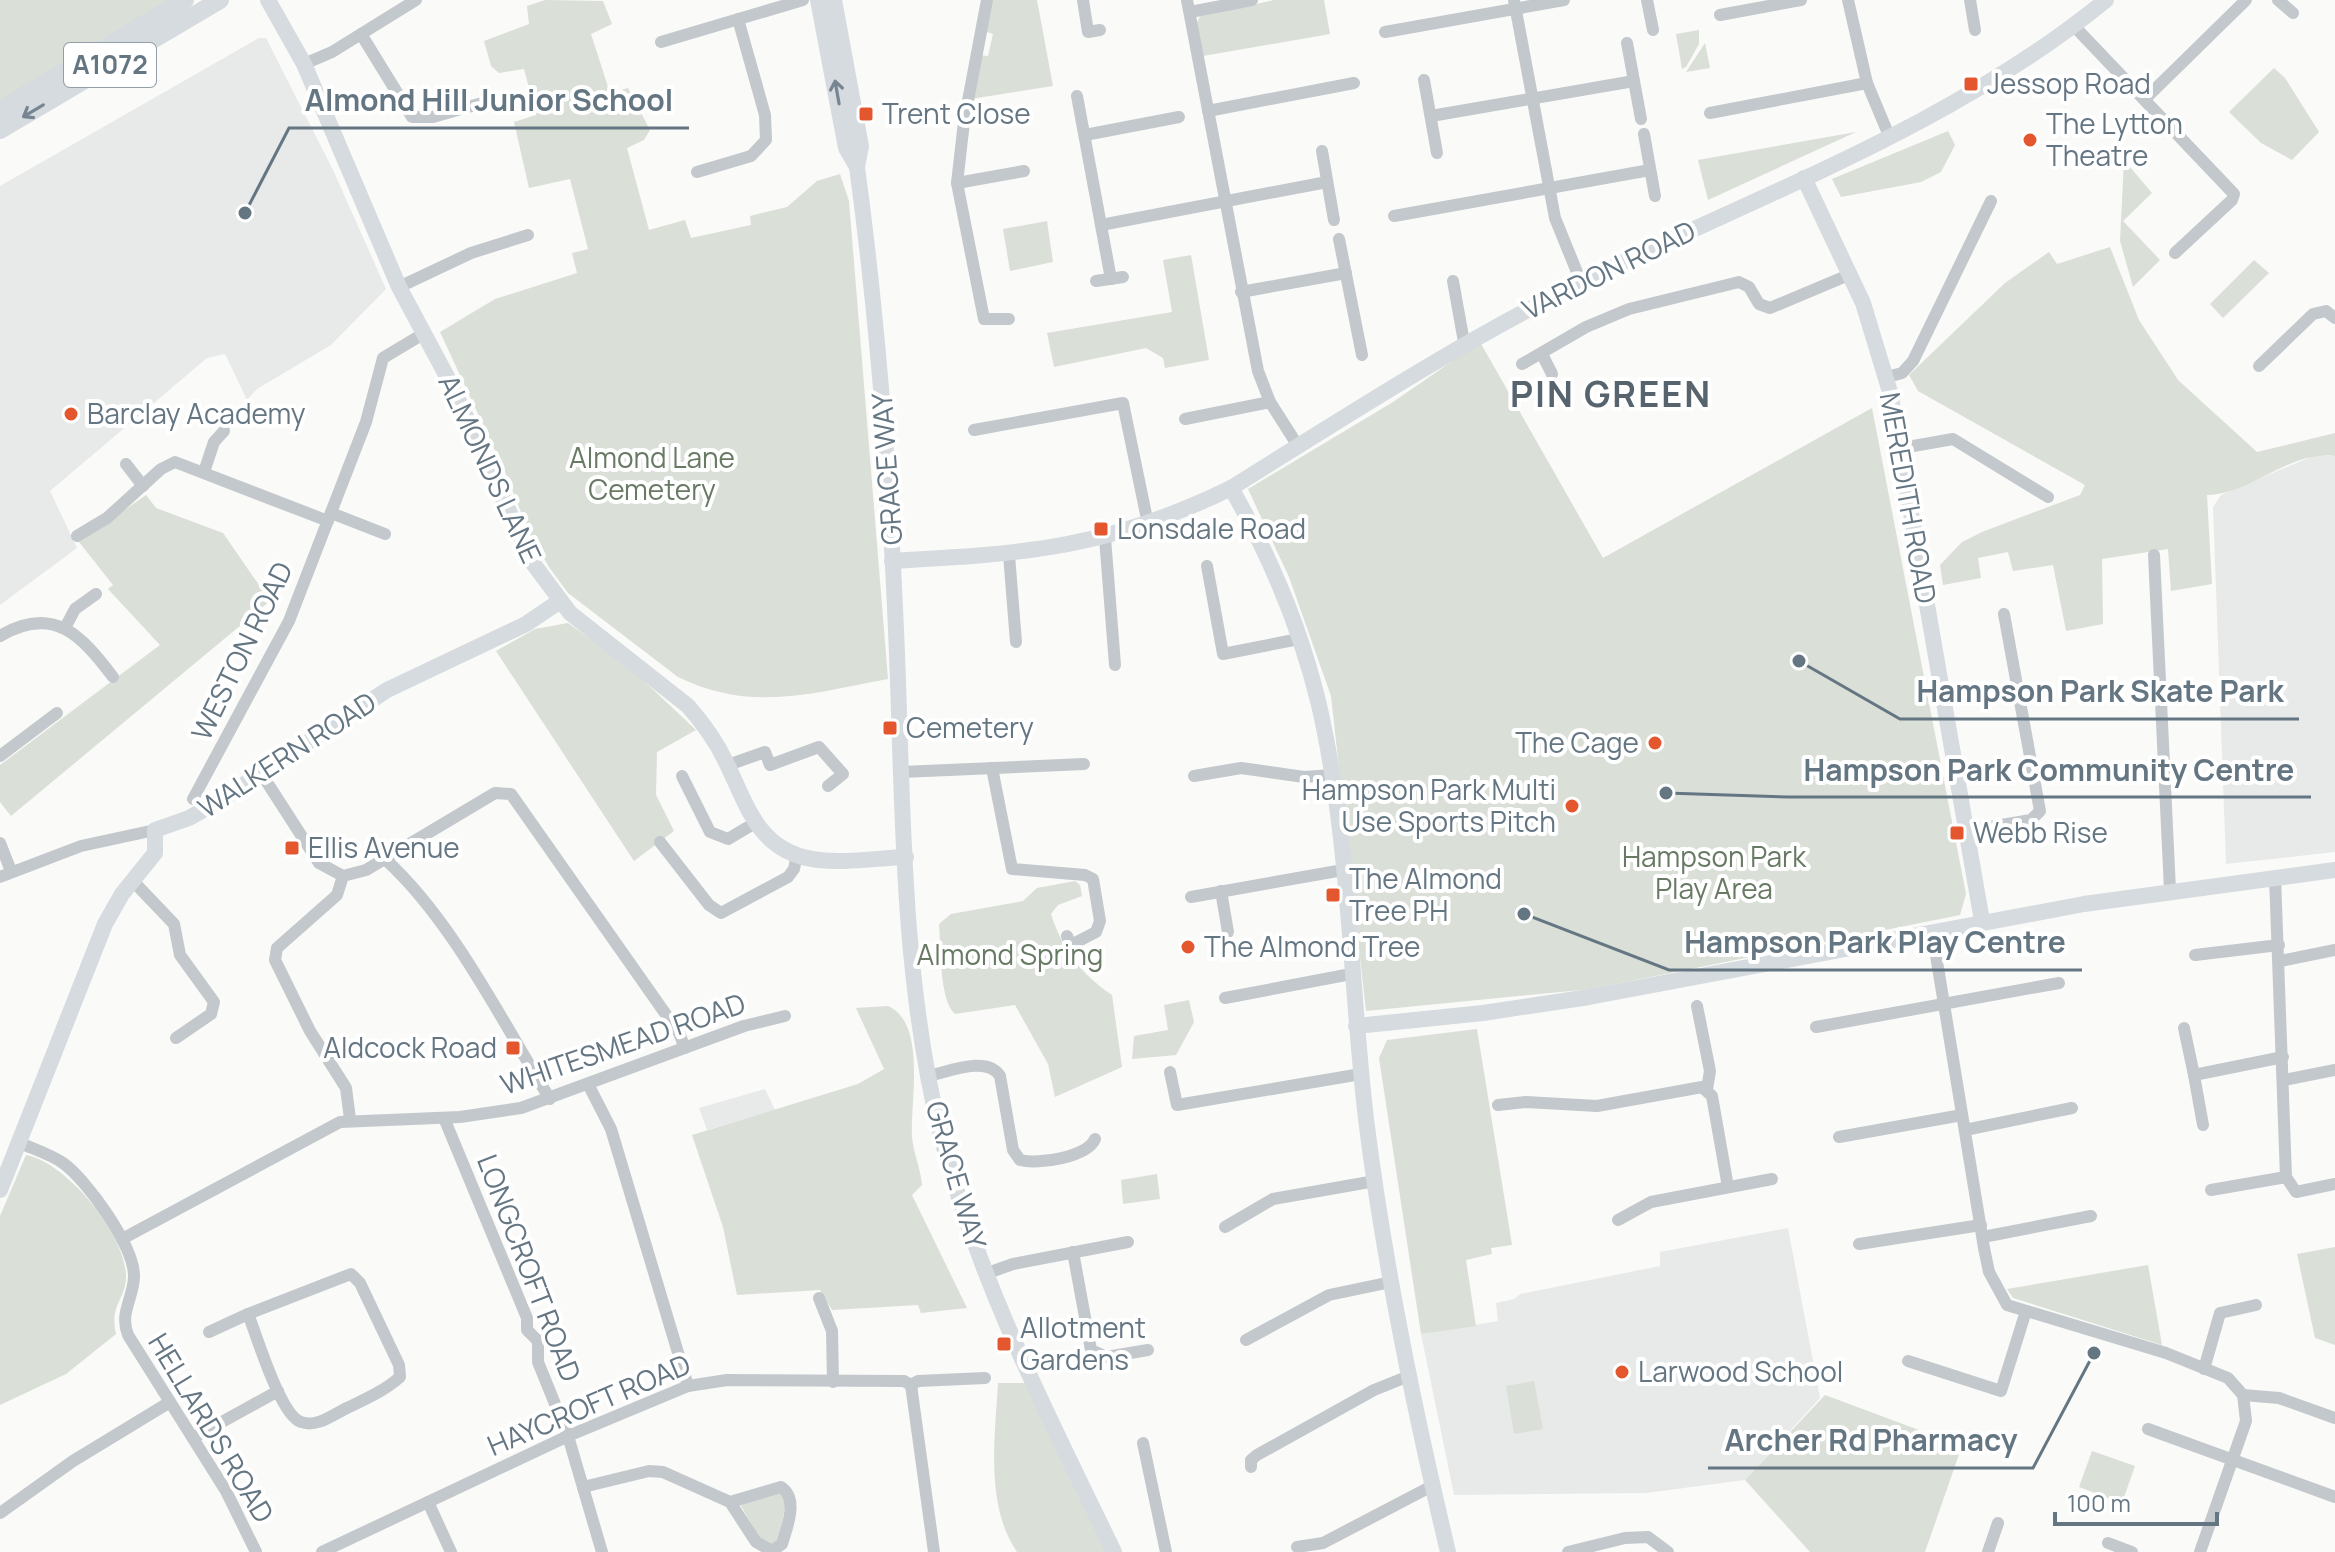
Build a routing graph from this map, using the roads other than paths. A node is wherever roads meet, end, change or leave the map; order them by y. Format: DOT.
graph roads {
  1 [pos="185,0"];
  2 [pos="220,0"];
  3 [pos="416,0"];
  4 [pos="803,0"];
  5 [pos="818,0"];
  6 [pos="834,0"];
  7 [pos="987,0"];
  8 [pos="1083,0"];
  9 [pos="1252,0"];
  10 [pos="1564,0"];
  11 [pos="1647,0"];
  12 [pos="1801,0"];
  13 [pos="1848,0"];
  14 [pos="1970,0"];
  15 [pos="2106,0"];
  16 [pos="2246,0"];
  17 [pos="2278,0"];
  18 [pos="270,3"];
  19 [pos="780,3"];
  20 [pos="1515,4"];
  21 [pos="1188,6"];
  22 [pos="2293,13"];
  23 [pos="1720,15"];
  24 [pos="738,19"];
  25 [pos="2074,26"];
  26 [pos="1100,30"];
  27 [pos="1653,30"];
  28 [pos="1975,30"];
  29 [pos="1385,32"];
  30 [pos="361,34"];
  31 [pos="661,42"];
  32 [pos="1627,43"];
  33 [pos="304,64"];
  34 [pos="1424,80"];
  35 [pos="1634,81"];
  36 [pos="1354,83"];
  37 [pos="1867,83"];
  38 [pos="1077,96"];
  39 [pos="1532,98"];
  40 [pos="2145,99"];
  41 [pos="482,103"];
  42 [pos="0,110"];
  43 [pos="1208,111"];
  44 [pos="1710,113"];
  45 [pos="1431,116"];
  46 [pos="1179,117"];
  47 [pos="1641,119"];
  48 [pos="0,130"];
  49 [pos="1644,134"];
  50 [pos="1085,135"];
  51 [pos="1890,138"];
  52 [pos="1322,151"];
  53 [pos="1437,153"];
  54 [pos="857,167"];
  55 [pos="1650,170"];
  56 [pos="1024,171"];
  57 [pos="697,172"];
  58 [pos="1804,178"];
  59 [pos="1327,182"];
  60 [pos="957,183"];
  61 [pos="1548,189"];
  62 [pos="1655,196"];
  63 [pos="1991,201"];
  64 [pos="1225,203"];
  65 [pos="1394,216"];
  66 [pos="1334,220"];
  67 [pos="1101,225"];
  68 [pos="528,235"];
  69 [pos="1339,239"];
  70 [pos="2175,253"];
  71 [pos="1346,273"];
  72 [pos="1851,274"];
  73 [pos="1096,281"];
  74 [pos="1453,281"];
  75 [pos="1581,282"];
  76 [pos="399,287"];
  77 [pos="1241,292"];
  78 [pos="2335,318"];
  79 [pos="1009,319"];
  80 [pos="423,334"];
  81 [pos="1464,342"];
  82 [pos="1542,354"];
  83 [pos="1362,355"];
  84 [pos="1522,364"];
  85 [pos="2259,366"];
  86 [pos="1552,374"];
  87 [pos="1887,377"];
  88 [pos="1270,402"];
  89 [pos="1185,418"];
  90 [pos="974,430"];
  91 [pos="224,431"];
  92 [pos="1298,446"];
  93 [pos="1902,448"];
  94 [pos="126,464"];
  95 [pos="204,472"];
  96 [pos="143,486"];
  97 [pos="1231,488"];
  98 [pos="2048,497"];
  99 [pos="330,517"];
  100 [pos="1148,524"];
  101 [pos="385,534"];
  102 [pos="77,536"];
  103 [pos="1105,538"];
  104 [pos="1009,555"];
  105 [pos="2154,555"];
  106 [pos="892,561"];
  107 [pos="1207,566"];
  108 [pos="96,594"];
  109 [pos="560,601"];
  110 [pos="2004,614"];
  111 [pos="65,628"];
  112 [pos="0,636"];
  113 [pos="1299,639"];
  114 [pos="1016,642"];
  115 [pos="1115,665"];
  116 [pos="113,677"];
  117 [pos="57,713"];
  118 [pos="0,756"];
  119 [pos="1084,764"];
  120 [pos="728,765"];
  121 [pos="992,768"];
  122 [pos="902,772"];
  123 [pos="261,773"];
  124 [pos="1332,775"];
  125 [pos="682,776"];
  126 [pos="1194,776"];
  127 [pos="828,786"];
  128 [pos="193,799"];
  129 [pos="755,823"];
  130 [pos="155,830"];
  131 [pos="1966,831"];
  132 [pos="660,842"];
  133 [pos="0,843"];
  134 [pos="797,855"];
  135 [pos="906,857"];
  136 [pos="385,859"];
  137 [pos="1343,870"];
  138 [pos="2335,870"];
  139 [pos="6,874"];
  140 [pos="343,876"];
  141 [pos="2275,877"];
  142 [pos="132,880"];
  143 [pos="2170,890"];
  144 [pos="1221,891"];
  145 [pos="1191,897"];
  146 [pos="1982,921"];
  147 [pos="1932,931"];
  148 [pos="1228,932"];
  149 [pos="1071,945"];
  150 [pos="2279,945"];
  151 [pos="2335,950"];
  152 [pos="2195,955"];
  153 [pos="2280,961"];
  154 [pos="1351,974"];
  155 [pos="2059,983"];
  156 [pos="1225,998"];
  157 [pos="1944,1004"];
  158 [pos="1697,1006"];
  159 [pos="785,1016"];
  160 [pos="1356,1026"];
  161 [pos="1816,1027"];
  162 [pos="2184,1028"];
  163 [pos="176,1038"];
  164 [pos="685,1048"];
  165 [pos="2283,1057"];
  166 [pos="2335,1070"];
  167 [pos="1170,1072"];
  168 [pos="1361,1074"];
  169 [pos="2194,1075"];
  170 [pos="928,1076"];
  171 [pos="2284,1080"];
  172 [pos="588,1084"];
  173 [pos="1707,1089"];
  174 [pos="550,1099"];
  175 [pos="1498,1105"];
  176 [pos="2072,1108"];
  177 [pos="1962,1115"];
  178 [pos="444,1118"];
  179 [pos="350,1119"];
  180 [pos="2203,1125"];
  181 [pos="1965,1130"];
  182 [pos="1839,1137"];
  183 [pos="1095,1139"];
  184 [pos="18,1142"];
  185 [pos="2286,1177"];
  186 [pos="1772,1179"];
  187 [pos="1375,1181"];
  188 [pos="2335,1184"];
  189 [pos="1728,1187"];
  190 [pos="0,1190"];
  191 [pos="2211,1190"];
  192 [pos="2091,1216"];
  193 [pos="1618,1220"];
  194 [pos="1225,1227"];
  195 [pos="1982,1231"];
  196 [pos="122,1239"];
  197 [pos="1128,1242"];
  198 [pos="1859,1244"];
  199 [pos="1073,1252"];
  200 [pos="985,1274"];
  201 [pos="1391,1282"];
  202 [pos="819,1298"];
  203 [pos="2256,1305"];
  204 [pos="2026,1311"];
  205 [pos="248,1314"];
  206 [pos="209,1332"];
  207 [pos="1246,1340"];
  208 [pos="1148,1350"];
  209 [pos="1908,1361"];
  210 [pos="2204,1369"];
  211 [pos="1409,1376"];
  212 [pos="985,1378"];
  213 [pos="833,1382"];
  214 [pos="911,1385"];
  215 [pos="688,1386"];
  216 [pos="278,1391"];
  217 [pos="2243,1395"];
  218 [pos="170,1402"];
  219 [pos="2335,1418"];
  220 [pos="2148,1429"];
  221 [pos="568,1436"];
  222 [pos="193,1438"];
  223 [pos="1143,1443"];
  224 [pos="2232,1460"];
  225 [pos="1251,1467"];
  226 [pos="1432,1486"];
  227 [pos="583,1487"];
  228 [pos="2335,1497"];
  229 [pos="428,1502"];
  230 [pos="730,1502"];
  231 [pos="0,1513"];
  232 [pos="1998,1523"];
  233 [pos="2108,1543"];
  234 [pos="1297,1547"];
  235 [pos="256,1552"];
  236 [pos="322,1552"];
  237 [pos="451,1552"];
  238 [pos="602,1552"];
  239 [pos="934,1552"];
  240 [pos="1114,1552"];
  241 [pos="1166,1552"];
  242 [pos="1448,1552"];
  243 [pos="1568,1552"];
  244 [pos="1668,1552"];
  245 [pos="1988,1552"];
  246 [pos="2132,1552"];
  247 [pos="2200,1552"];
  1 -- 42 [label="main road, A1072"];
  2 -- 48 [label="main road, A1072, one-way"];
  3 -- 30 [label="street"];
  4 -- 19 [label="street"];
  54 -- 5 [label="street, GRACE WAY, one-way"];
  6 -- 54 [label="street, GRACE WAY"];
  7 -- 60 [label="street"];
  8 -- 26 [label="street"];
  9 -- 21 [label="street"];
  10 -- 20 [label="street"];
  11 -- 27 [label="street"];
  12 -- 23 [label="street"];
  13 -- 37 [label="street"];
  14 -- 28 [label="street"];
  15 -- 25 [label="street, VARDON ROAD"];
  16 -- 40 [label="street"];
  17 -- 22 [label="street"];
  18 -- 33 [label="street, ALMONDS LANE"];
  19 -- 24 [label="street"];
  20 -- 29 [label="street"];
  20 -- 39 [label="street"];
  21 -- 43 [label="street"];
  24 -- 31 [label="street"];
  24 -- 57 [label="street"];
  25 -- 40 [label="street"];
  25 -- 51 [label="street, VARDON ROAD"];
  30 -- 33 [label="street"];
  30 -- 41 [label="street"];
  32 -- 35 [label="street"];
  33 -- 76 [label="street, ALMONDS LANE"];
  34 -- 45 [label="street"];
  35 -- 39 [label="street"];
  35 -- 47 [label="street"];
  36 -- 43 [label="street"];
  37 -- 44 [label="street"];
  37 -- 51 [label="street"];
  38 -- 50 [label="street"];
  39 -- 45 [label="street"];
  39 -- 61 [label="street"];
  40 -- 70 [label="street"];
  43 -- 64 [label="street"];
  45 -- 53 [label="street"];
  46 -- 50 [label="street"];
  49 -- 55 [label="street"];
  50 -- 67 [label="street"];
  51 -- 58 [label="street, VARDON ROAD"];
  52 -- 59 [label="street"];
  54 -- 106 [label="street, GRACE WAY"];
  55 -- 61 [label="street"];
  55 -- 62 [label="street"];
  56 -- 60 [label="street"];
  58 -- 72 [label="street, MEREDITH ROAD"];
  58 -- 75 [label="street, VARDON ROAD"];
  59 -- 64 [label="street"];
  59 -- 66 [label="street"];
  60 -- 79 [label="street"];
  61 -- 65 [label="street"];
  61 -- 75 [label="street"];
  63 -- 87 [label="street"];
  64 -- 67 [label="street"];
  64 -- 77 [label="street"];
  67 -- 73 [label="street"];
  68 -- 76 [label="street"];
  69 -- 71 [label="street"];
  71 -- 77 [label="street"];
  71 -- 83 [label="street"];
  72 -- 82 [label="street"];
  72 -- 87 [label="street, MEREDITH ROAD"];
  74 -- 81 [label="street"];
  75 -- 81 [label="street, VARDON ROAD"];
  76 -- 80 [label="street, ALMONDS LANE"];
  77 -- 88 [label="street"];
  78 -- 85 [label="street"];
  80 -- 99 [label="street, WESTON ROAD"];
  80 -- 109 [label="street, ALMONDS LANE"];
  81 -- 92 [label="street, VARDON ROAD"];
  82 -- 84 [label="street"];
  82 -- 86 [label="street"];
  87 -- 93 [label="street, MEREDITH ROAD"];
  88 -- 89 [label="street"];
  88 -- 92 [label="street"];
  90 -- 100 [label="street"];
  91 -- 95 [label="street"];
  92 -- 97 [label="street, VARDON ROAD"];
  93 -- 98 [label="street"];
  93 -- 131 [label="street, MEREDITH ROAD"];
  94 -- 96 [label="street"];
  95 -- 96 [label="street"];
  95 -- 99 [label="street"];
  96 -- 102 [label="street"];
  97 -- 100 [label="street, VARDON ROAD"];
  97 -- 113 [label="street"];
  99 -- 101 [label="street"];
  99 -- 128 [label="street, WESTON ROAD"];
  100 -- 103 [label="street, VARDON ROAD"];
  103 -- 104 [label="street, VARDON ROAD"];
  103 -- 115 [label="street"];
  104 -- 106 [label="street, VARDON ROAD"];
  104 -- 114 [label="street"];
  105 -- 143 [label="street"];
  106 -- 122 [label="street, GRACE WAY"];
  107 -- 113 [label="street"];
  108 -- 111 [label="street"];
  109 -- 120 [label="street, ALMONDS LANE"];
  109 -- 123 [label="street, WALKERN ROAD"];
  110 -- 131 [label="street"];
  111 -- 112 [label="street"];
  111 -- 116 [label="street"];
  113 -- 124 [label="street"];
  117 -- 118 [label="street"];
  119 -- 121 [label="street"];
  120 -- 127 [label="street"];
  120 -- 129 [label="street, ALMONDS LANE"];
  121 -- 122 [label="street"];
  121 -- 149 [label="street"];
  122 -- 135 [label="street, GRACE WAY"];
  123 -- 130 [label="street, WALKERN ROAD"];
  123 -- 140 [label="street"];
  124 -- 126 [label="street"];
  124 -- 137 [label="street"];
  125 -- 129 [label="street"];
  129 -- 134 [label="street, ALMONDS LANE"];
  130 -- 139 [label="street, WALKERN ROAD"];
  130 -- 142 [label="street"];
  131 -- 146 [label="street, MEREDITH ROAD"];
  132 -- 134 [label="street"];
  133 -- 139 [label="street"];
  134 -- 135 [label="street, ALMONDS LANE"];
  135 -- 170 [label="street, GRACE WAY"];
  136 -- 140 [label="street"];
  136 -- 164 [label="street"];
  136 -- 174 [label="street"];
  137 -- 144 [label="street"];
  137 -- 154 [label="street"];
  138 -- 141 [label="street"];
  140 -- 179 [label="street"];
  141 -- 143 [label="street"];
  141 -- 150 [label="street"];
  142 -- 163 [label="street"];
  142 -- 184 [label="street"];
  143 -- 146 [label="street"];
  144 -- 145 [label="street"];
  144 -- 148 [label="street"];
  146 -- 147 [label="street"];
  147 -- 157 [label="street"];
  147 -- 160 [label="street"];
  150 -- 152 [label="street"];
  150 -- 153 [label="street"];
  151 -- 153 [label="street"];
  153 -- 165 [label="street"];
  154 -- 156 [label="street"];
  154 -- 160 [label="street"];
  155 -- 157 [label="street"];
  157 -- 161 [label="street"];
  157 -- 177 [label="street"];
  158 -- 173 [label="street"];
  159 -- 164 [label="street, WHITESMEAD ROAD"];
  160 -- 168 [label="street"];
  162 -- 169 [label="street"];
  164 -- 172 [label="street, WHITESMEAD ROAD"];
  165 -- 169 [label="street"];
  165 -- 171 [label="street"];
  166 -- 171 [label="street"];
  167 -- 168 [label="street"];
  168 -- 187 [label="street"];
  169 -- 180 [label="street"];
  170 -- 183 [label="street, GRACE WAY"];
  170 -- 200 [label="street, GRACE WAY"];
  171 -- 185 [label="street"];
  172 -- 174 [label="street, WHITESMEAD ROAD"];
  172 -- 215 [label="street"];
  173 -- 175 [label="street"];
  173 -- 189 [label="street"];
  174 -- 178 [label="street, WHITESMEAD ROAD"];
  176 -- 181 [label="street"];
  177 -- 181 [label="street"];
  177 -- 182 [label="street"];
  178 -- 179 [label="street, WHITESMEAD ROAD"];
  178 -- 221 [label="street, LONGCROFT ROAD"];
  179 -- 196 [label="street, WHITESMEAD ROAD"];
  181 -- 195 [label="street"];
  184 -- 190 [label="street"];
  184 -- 196 [label="street, HELLARDS ROAD"];
  185 -- 188 [label="street"];
  185 -- 191 [label="street"];
  186 -- 189 [label="street"];
  187 -- 194 [label="street"];
  187 -- 201 [label="street"];
  189 -- 193 [label="street"];
  192 -- 195 [label="street"];
  195 -- 198 [label="street"];
  195 -- 204 [label="street"];
  196 -- 218 [label="street, HELLARDS ROAD"];
  197 -- 199 [label="street, GRACE WAY"];
  199 -- 200 [label="street, GRACE WAY"];
  199 -- 208 [label="street"];
  200 -- 240 [label="street, GRACE WAY"];
  201 -- 207 [label="street"];
  201 -- 211 [label="street"];
  202 -- 213 [label="street"];
  203 -- 210 [label="street"];
  204 -- 209 [label="street"];
  204 -- 210 [label="street"];
  205 -- 206 [label="street"];
  205 -- 216 [label="street"];
  205 -- 216 [label="street"];
  210 -- 217 [label="street"];
  211 -- 225 [label="street"];
  211 -- 226 [label="street"];
  212 -- 214 [label="street, HAYCROFT ROAD"];
  213 -- 214 [label="street, HAYCROFT ROAD"];
  213 -- 215 [label="street, HAYCROFT ROAD"];
  214 -- 239 [label="street"];
  215 -- 221 [label="street, HAYCROFT ROAD"];
  216 -- 222 [label="street"];
  217 -- 219 [label="street"];
  217 -- 224 [label="street"];
  218 -- 222 [label="street, HELLARDS ROAD"];
  218 -- 231 [label="street"];
  220 -- 224 [label="street"];
  221 -- 227 [label="street, LONGCROFT ROAD"];
  221 -- 229 [label="street, HAYCROFT ROAD"];
  222 -- 235 [label="street, HELLARDS ROAD"];
  223 -- 241 [label="street"];
  224 -- 228 [label="street"];
  224 -- 247 [label="street"];
  226 -- 234 [label="street"];
  226 -- 242 [label="street"];
  227 -- 230 [label="street"];
  227 -- 238 [label="street, LONGCROFT ROAD"];
  229 -- 236 [label="street, HAYCROFT ROAD"];
  229 -- 237 [label="street"];
  230 -- 230 [label="street"];
  232 -- 245 [label="street"];
  233 -- 246 [label="street"];
  243 -- 244 [label="street"];
}
